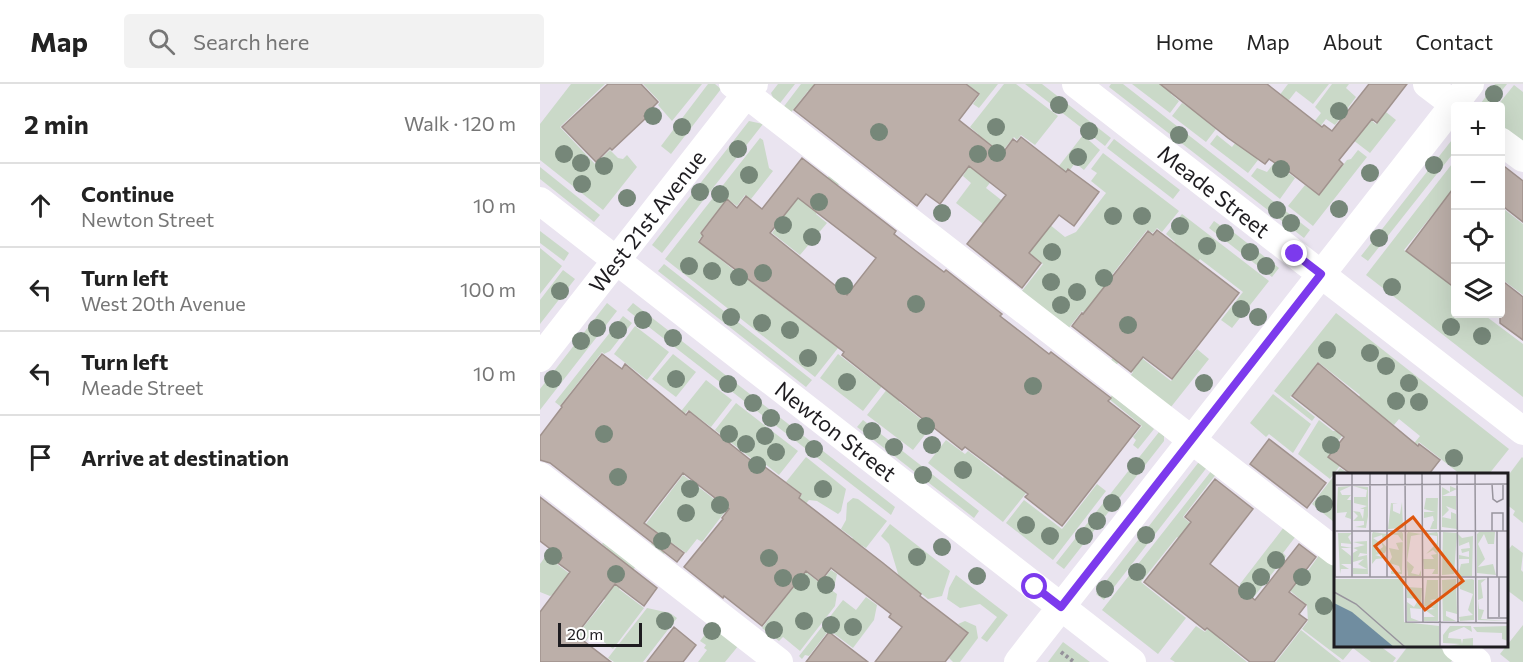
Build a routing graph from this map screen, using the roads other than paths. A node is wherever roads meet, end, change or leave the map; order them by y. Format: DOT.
graph roads {
  1 [pos="1076,84"];
  2 [pos="1427,84"];
  3 [pos="744,87"];
  4 [pos="1460,98"];
  5 [pos="1505,145"];
  6 [pos="1523,158"];
  7 [pos="540,201"];
  8 [pos="616,260"];
  9 [pos="1321,274"];
  10 [pos="540,358"];
  11 [pos="1523,431"];
  12 [pos="1192,440"];
  13 [pos="540,476"];
  14 [pos="1334,551"];
  15 [pos="1061,607"];
  16 [pos="1458,647"];
  17 [pos="779,662"];
  18 [pos="1018,662"];
  19 [pos="1132,662"];
  20 [pos="1477,662"];
  1 -- 9 [label="street, Meade Street"];
  2 -- 4 [label="street"];
  3 -- 8 [label="street, West 21st Avenue"];
  3 -- 12 [label="street"];
  4 -- 9 [label="street"];
  5 -- 6 [label="street"];
  7 -- 8 [label="street, Newton Street"];
  8 -- 10 [label="street, West 21st Avenue"];
  8 -- 15 [label="street, Newton Street"];
  9 -- 11 [label="street, Meade Street"];
  9 -- 12 [label="street"];
  12 -- 14 [label="street"];
  12 -- 15 [label="street"];
  13 -- 17 [label="street"];
  15 -- 18 [label="street"];
  15 -- 19 [label="street, Newton Street"];
  16 -- 20 [label="street"];
}
